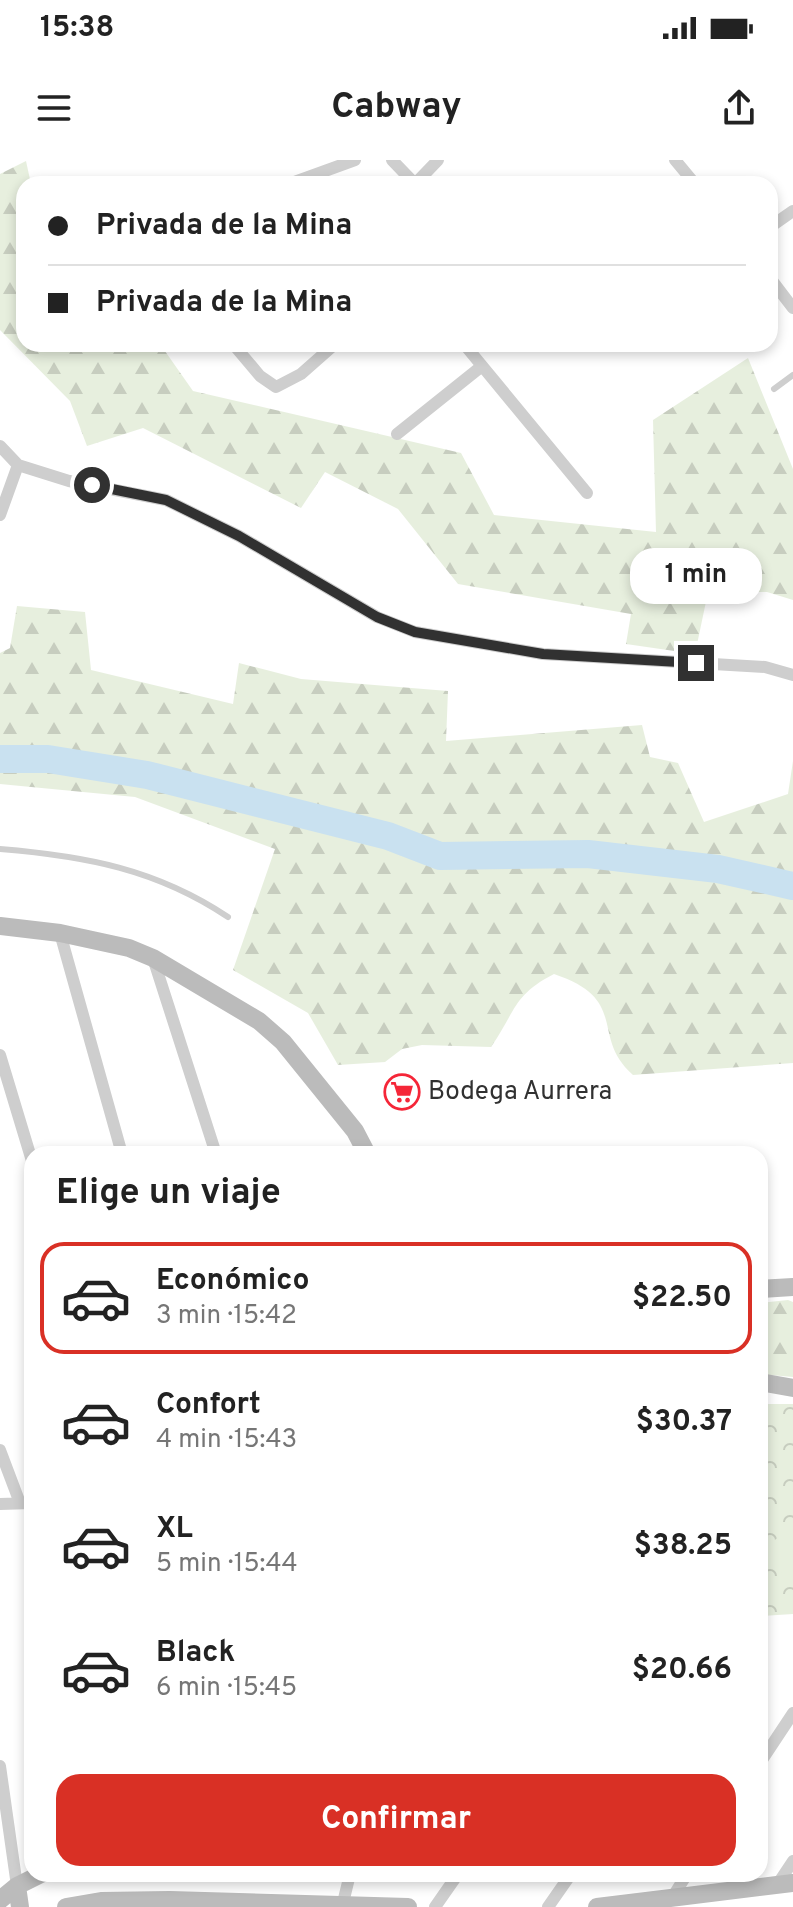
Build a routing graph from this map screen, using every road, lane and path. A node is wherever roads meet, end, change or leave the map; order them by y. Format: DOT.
graph roads {
  1 [pos="355,160"];
  2 [pos="392,160"];
  3 [pos="438,160"];
  4 [pos="675,160"];
  5 [pos="311,176"];
  6 [pos="407,176"];
  7 [pos="423,176"];
  8 [pos="688,176"];
  9 [pos="778,288"];
  10 [pos="793,308"];
  11 [pos="240,352"];
  12 [pos="326,352"];
  13 [pos="471,352"];
  14 [pos="482,366"];
  15 [pos="793,375"];
  16 [pos="774,389"];
  17 [pos="397,434"];
  18 [pos="0,446"];
  19 [pos="18,465"];
  20 [pos="587,493"];
  21 [pos="0,515"];
  22 [pos="793,675"];
  23 [pos="0,849"];
  24 [pos="228,917"];
  25 [pos="0,926"];
  26 [pos="60,933"];
  27 [pos="153,958"];
  28 [pos="0,1055"];
  29 [pos="27,1146"];
  30 [pos="120,1146"];
  31 [pos="213,1146"];
  32 [pos="363,1146"];
  33 [pos="793,1287"];
  34 [pos="768,1289"];
  35 [pos="768,1383"];
  36 [pos="793,1388"];
  37 [pos="0,1450"];
  38 [pos="24,1499"];
  39 [pos="24,1503"];
  40 [pos="0,1504"];
  41 [pos="793,1713"];
  42 [pos="768,1751"];
  43 [pos="0,1766"];
  44 [pos="793,1861"];
  45 [pos="25,1882"];
  46 [pos="348,1882"];
  47 [pos="452,1882"];
  48 [pos="565,1882"];
  49 [pos="682,1882"];
  50 [pos="785,1884"];
  51 [pos="17,1886"];
  52 [pos="672,1898"];
  53 [pos="0,1900"];
  54 [pos="342,1906"];
  55 [pos="20,1907"];
  56 [pos="66,1907"];
  57 [pos="408,1907"];
  58 [pos="435,1907"];
  59 [pos="548,1907"];
  60 [pos="597,1907"];
  1 -- 5 [label="street"];
  2 -- 6 [label="street"];
  3 -- 7 [label="street"];
  4 -- 8 [label="street"];
  9 -- 10 [label="street"];
  11 -- 12 [label="street"];
  13 -- 14 [label="street"];
  14 -- 17 [label="street"];
  14 -- 20 [label="street"];
  15 -- 16 [label="lane"];
  18 -- 19 [label="street"];
  19 -- 21 [label="street"];
  19 -- 22 [label="street"];
  23 -- 24 [label="lane"];
  25 -- 26 [label="street"];
  26 -- 27 [label="street"];
  26 -- 30 [label="street"];
  27 -- 31 [label="street"];
  27 -- 32 [label="street"];
  28 -- 29 [label="street"];
  33 -- 34 [label="street"];
  35 -- 36 [label="street"];
  37 -- 38 [label="street"];
  39 -- 40 [label="street"];
  41 -- 42 [label="street"];
  43 -- 51 [label="street"];
  44 -- 50 [label="street"];
  45 -- 51 [label="street"];
  46 -- 54 [label="street"];
  47 -- 58 [label="street"];
  48 -- 59 [label="street"];
  49 -- 52 [label="street"];
  50 -- 52 [label="street"];
  51 -- 53 [label="street"];
  51 -- 55 [label="street"];
  52 -- 60 [label="street"];
  54 -- 56 [label="street"];
  54 -- 57 [label="street"];
}
